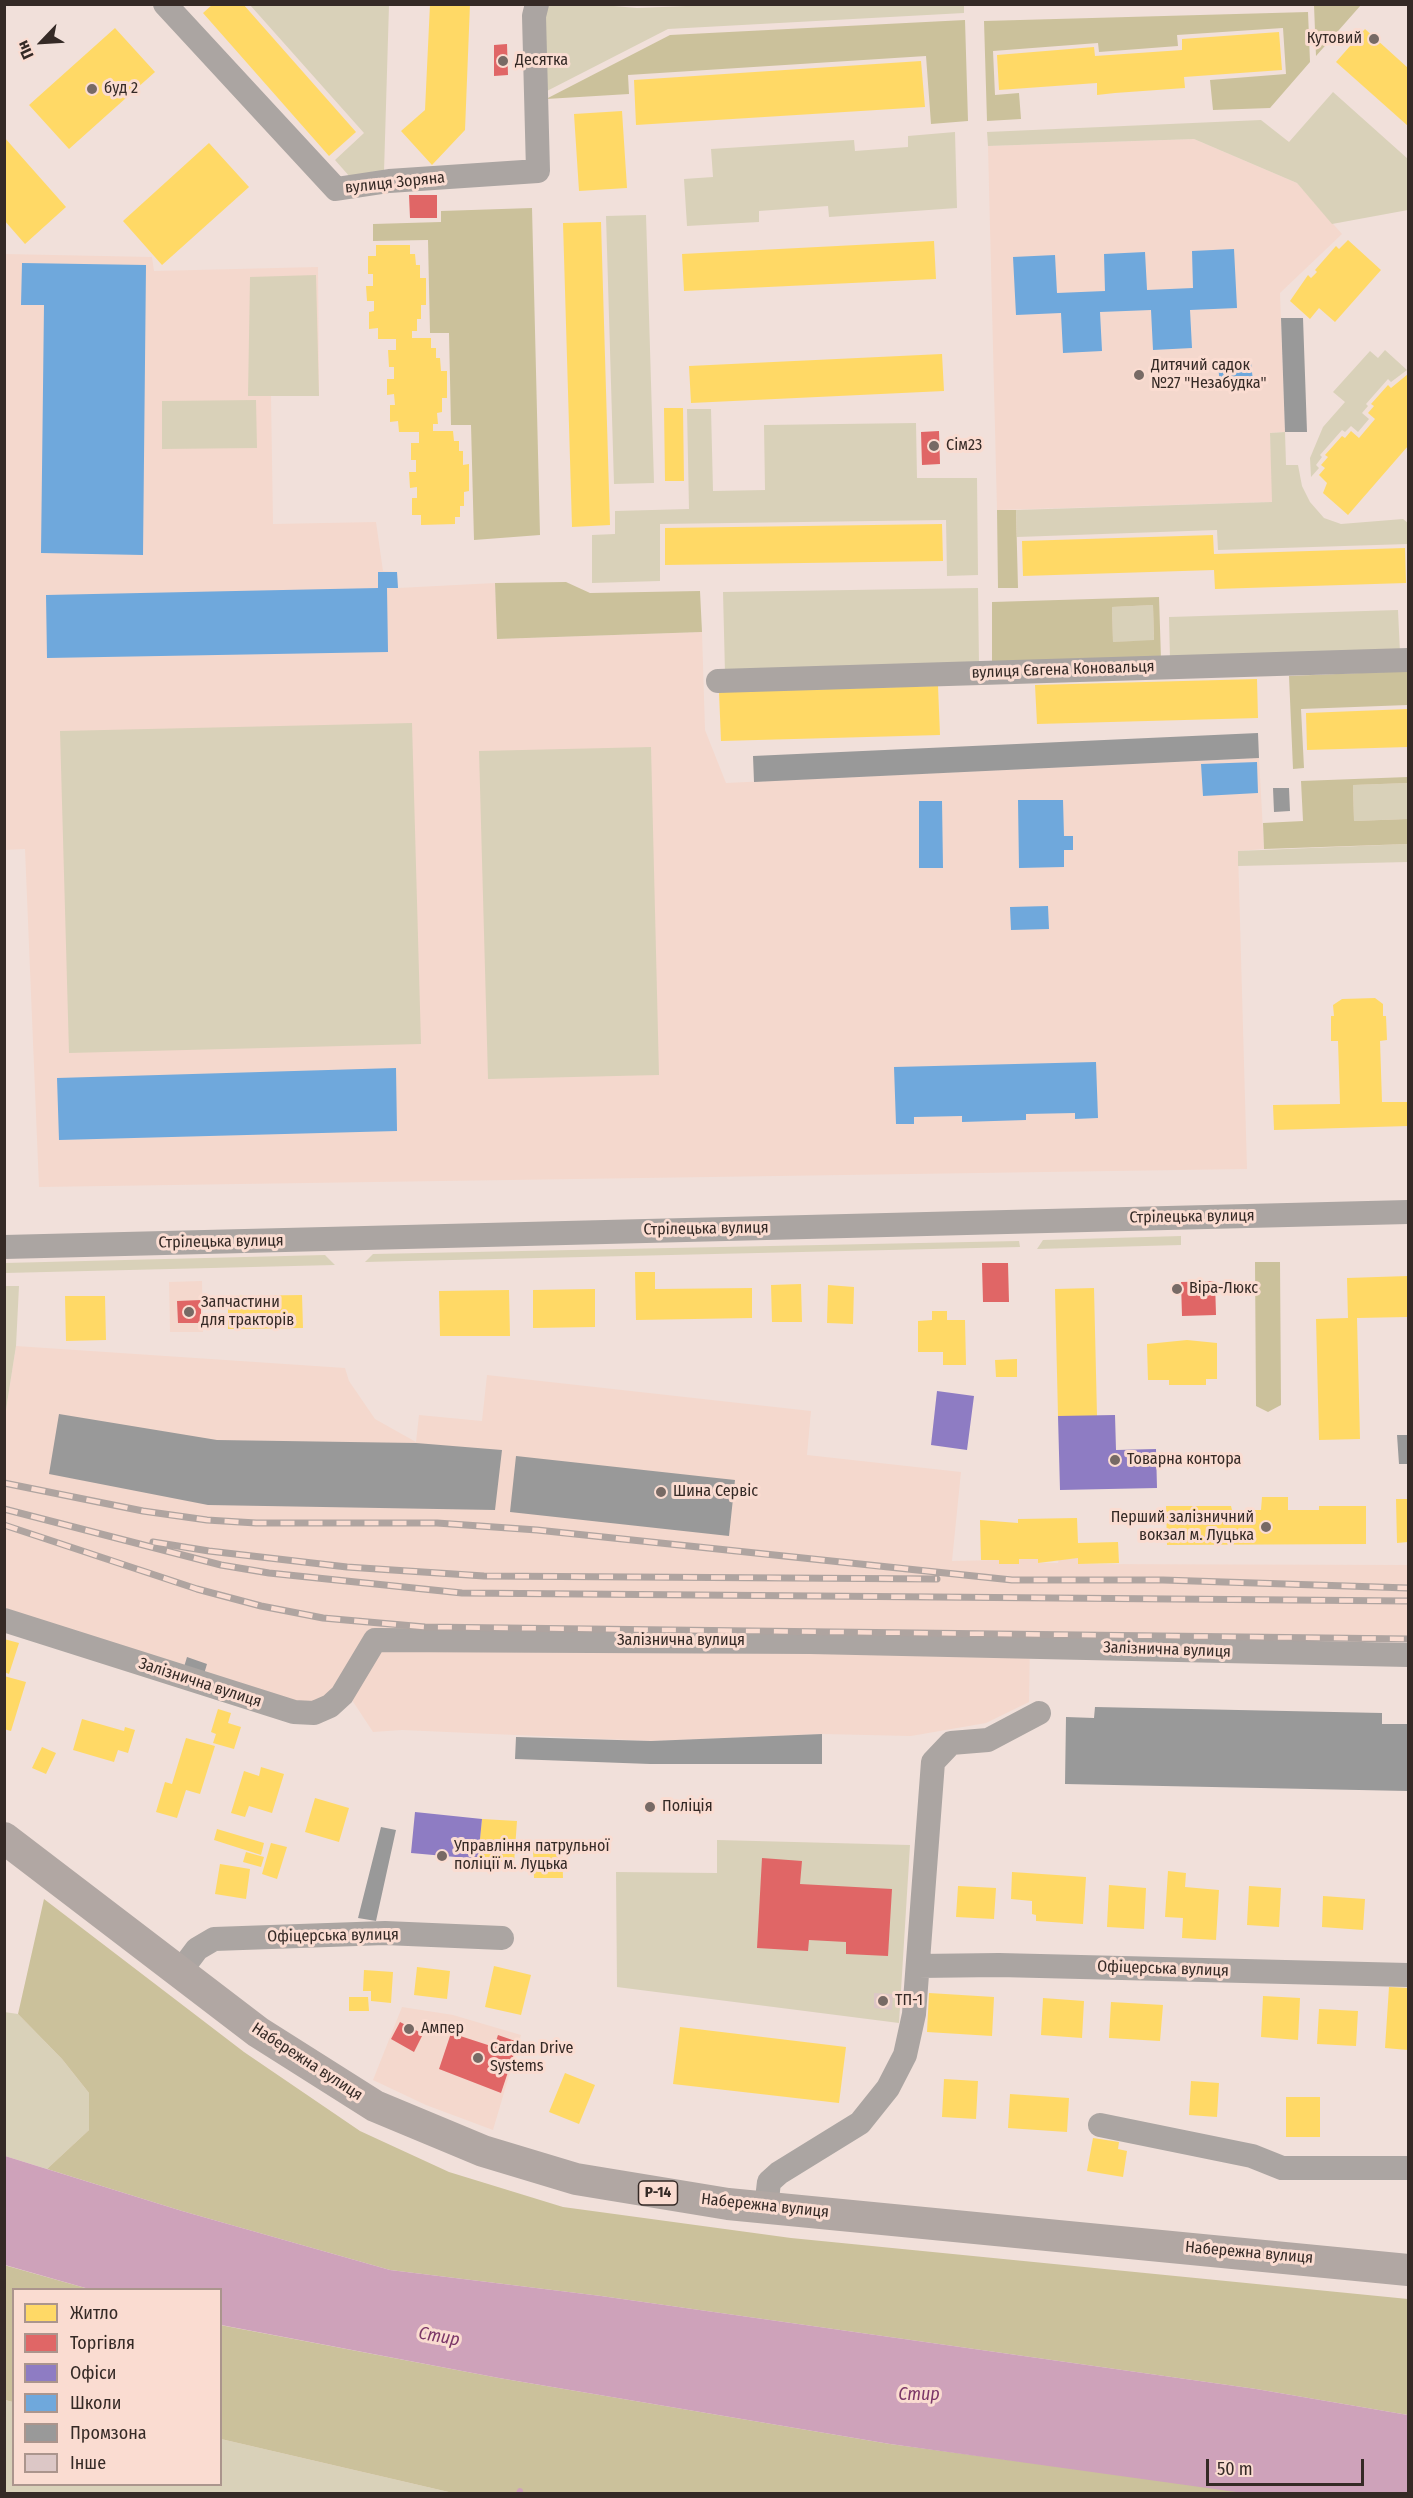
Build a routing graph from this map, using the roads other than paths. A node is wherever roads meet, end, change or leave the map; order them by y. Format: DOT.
graph roads {
  1 [pos="165,4"];
  2 [pos="537,4"];
  3 [pos="1408,660"];
  4 [pos="718,681"];
  5 [pos="1408,1212"];
  6 [pos="4,1247"];
  7 [pos="4,1620"];
  8 [pos="1408,1655"];
  9 [pos="1039,1713"];
  10 [pos="4,1838"];
  11 [pos="502,1938"];
  12 [pos="918,1966"];
  13 [pos="179,1973"];
  14 [pos="1408,1975"];
  15 [pos="1100,2126"];
  16 [pos="1408,2168"];
  17 [pos="766,2208"];
  18 [pos="1408,2270"];
  1 -- 2 [label="street, вулиця Зоряна"];
  3 -- 4 [label="street, вулиця Євгена Коновальця"];
  5 -- 6 [label="street, Стрілецька вулиця"];
  7 -- 8 [label="street, Залізнична вулиця"];
  9 -- 12 [label="street"];
  10 -- 13 [label="main road, Набережна вулиця / Р-14"];
  11 -- 13 [label="street, Офіцерська вулиця"];
  12 -- 14 [label="street, Офіцерська вулиця"];
  12 -- 17 [label="street"];
  13 -- 17 [label="main road, Набережна вулиця / Р-14"];
  15 -- 16 [label="street"];
  17 -- 18 [label="main road, Набережна вулиця / Р-14"];
}
